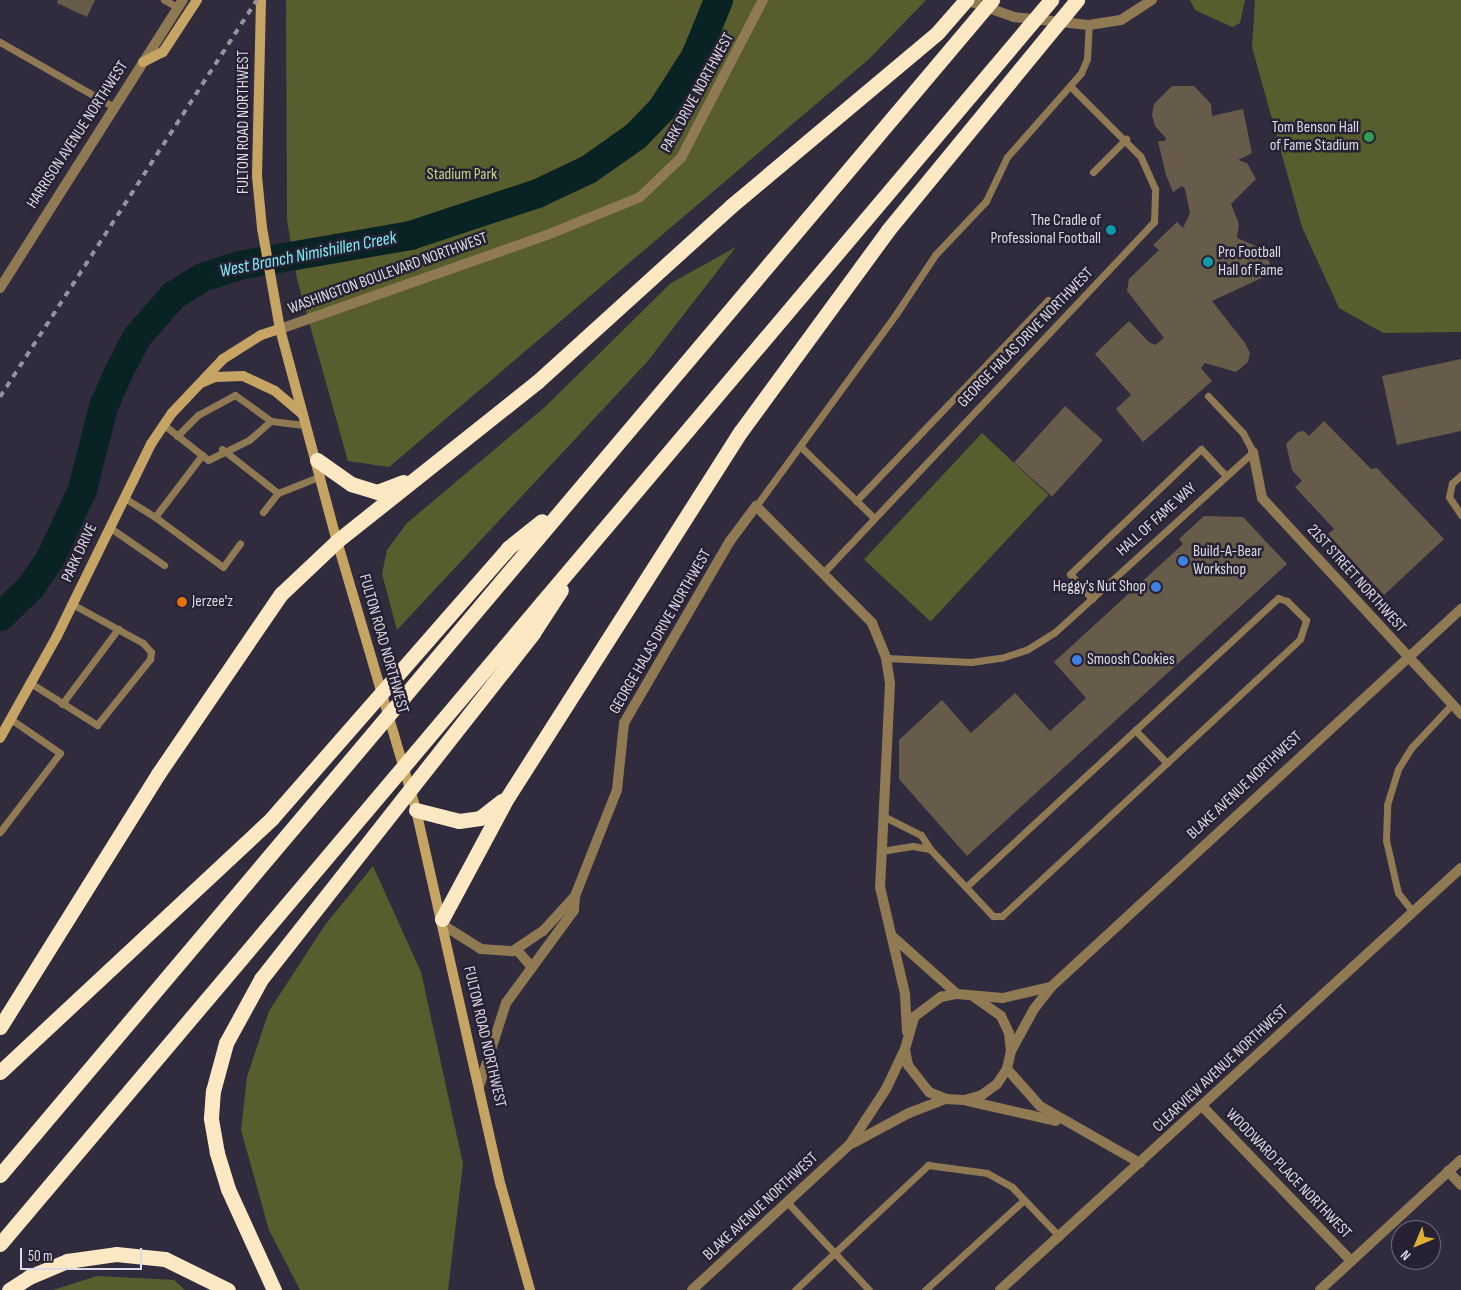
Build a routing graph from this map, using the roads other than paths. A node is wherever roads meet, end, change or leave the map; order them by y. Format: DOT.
graph roads {
  1 [pos="164,0"];
  2 [pos="197,0"];
  3 [pos="260,0"];
  4 [pos="966,0"];
  5 [pos="992,0"];
  6 [pos="1051,0"];
  7 [pos="1078,0"];
  8 [pos="1152,0"];
  9 [pos="764,1"];
  10 [pos="180,4"];
  11 [pos="1089,24"];
  12 [pos="0,42"];
  13 [pos="143,62"];
  14 [pos="1071,87"];
  15 [pos="114,107"];
  16 [pos="1126,139"];
  17 [pos="1093,172"];
  18 [pos="506,248"];
  19 [pos="0,288"];
  20 [pos="1048,300"];
  21 [pos="280,329"];
  22 [pos="196,385"];
  23 [pos="1208,396"];
  24 [pos="213,407"];
  25 [pos="220,413"];
  26 [pos="302,413"];
  27 [pos="271,421"];
  28 [pos="164,425"];
  29 [pos="306,425"];
  30 [pos="177,436"];
  31 [pos="800,446"];
  32 [pos="223,450"];
  33 [pos="1253,452"];
  34 [pos="202,455"];
  35 [pos="317,460"];
  36 [pos="1461,475"];
  37 [pos="321,476"];
  38 [pos="1226,476"];
  39 [pos="417,477"];
  40 [pos="278,493"];
  41 [pos="123,496"];
  42 [pos="570,498"];
  43 [pos="856,501"];
  44 [pos="756,506"];
  45 [pos="263,512"];
  46 [pos="1461,515"];
  47 [pos="155,517"];
  48 [pos="874,518"];
  49 [pos="109,527"];
  50 [pos="601,531"];
  51 [pos="337,541"];
  52 [pos="240,544"];
  53 [pos="164,565"];
  54 [pos="823,573"];
  55 [pos="1092,599"];
  56 [pos="72,604"];
  57 [pos="1461,609"];
  58 [pos="118,629"];
  59 [pos="886,658"];
  60 [pos="1408,658"];
  61 [pos="32,684"];
  62 [pos="62,704"];
  63 [pos="1452,704"];
  64 [pos="1461,714"];
  65 [pos="12,720"];
  66 [pos="1135,730"];
  67 [pos="0,738"];
  68 [pos="1167,763"];
  69 [pos="507,798"];
  70 [pos="416,810"];
  71 [pos="883,816"];
  72 [pos="0,832"];
  73 [pos="930,849"];
  74 [pos="881,852"];
  75 [pos="1461,868"];
  76 [pos="966,887"];
  77 [pos="575,896"];
  78 [pos="1413,912"];
  79 [pos="443,922"];
  80 [pos="892,935"];
  81 [pos="517,950"];
  82 [pos="532,967"];
  83 [pos="1051,987"];
  84 [pos="957,994"];
  85 [pos="974,997"];
  86 [pos="0,1027"];
  87 [pos="907,1032"];
  88 [pos="905,1049"];
  89 [pos="1011,1051"];
  90 [pos="1007,1069"];
  91 [pos="0,1072"];
  92 [pos="480,1084"];
  93 [pos="946,1099"];
  94 [pos="964,1100"];
  95 [pos="1203,1107"];
  96 [pos="1066,1124"];
  97 [pos="850,1144"];
  98 [pos="1461,1160"];
  99 [pos="1140,1163"];
  100 [pos="1448,1171"];
  101 [pos="0,1175"];
  102 [pos="1461,1185"];
  103 [pos="1024,1200"];
  104 [pos="788,1203"];
  105 [pos="1060,1236"];
  106 [pos="0,1244"];
  107 [pos="835,1253"];
  108 [pos="1351,1261"];
  109 [pos="9,1290"];
  110 [pos="228,1290"];
  111 [pos="274,1290"];
  112 [pos="530,1290"];
  113 [pos="692,1290"];
  114 [pos="795,1290"];
  115 [pos="869,1290"];
  116 [pos="925,1290"];
  117 [pos="1000,1290"];
  118 [pos="1320,1290"];
  1 -- 10 [label="lane"];
  2 -- 13 [label="main road"];
  3 -- 21 [label="main road, FULTON ROAD NORTHWEST"];
  4 -- 11 [label="street"];
  4 -- 39 [label="highway"];
  5 -- 42 [label="highway"];
  6 -- 50 [label="highway"];
  7 -- 69 [label="highway"];
  8 -- 11 [label="street"];
  9 -- 18 [label="street, PARK DRIVE NORTHWEST"];
  10 -- 13 [label="street, HARRISON AVENUE NORTHWEST"];
  11 -- 14 [label="lane, GEORGE HALAS DRIVE NORTHWEST"];
  12 -- 15 [label="lane"];
  13 -- 15 [label="street, HARRISON AVENUE NORTHWEST"];
  14 -- 16 [label="lane, GEORGE HALAS DRIVE NORTHWEST"];
  14 -- 31 [label="lane, GEORGE HALAS DRIVE NORTHWEST"];
  15 -- 19 [label="street, HARRISON AVENUE NORTHWEST"];
  16 -- 17 [label="lane"];
  16 -- 48 [label="lane, GEORGE HALAS DRIVE NORTHWEST"];
  18 -- 21 [label="street, WASHINGTON BOULEVARD NORTHWEST"];
  20 -- 43 [label="lane"];
  21 -- 22 [label="main road, PARK DRIVE"];
  21 -- 26 [label="main road, FULTON ROAD NORTHWEST"];
  22 -- 26 [label="main road"];
  22 -- 28 [label="main road, PARK DRIVE"];
  23 -- 33 [label="lane"];
  24 -- 25 [label="lane"];
  24 -- 27 [label="lane"];
  24 -- 30 [label="lane"];
  26 -- 29 [label="main road, FULTON ROAD NORTHWEST"];
  27 -- 29 [label="lane"];
  27 -- 32 [label="lane"];
  28 -- 30 [label="lane"];
  28 -- 41 [label="main road, PARK DRIVE"];
  29 -- 35 [label="main road, FULTON ROAD NORTHWEST"];
  30 -- 34 [label="lane"];
  31 -- 43 [label="lane"];
  31 -- 44 [label="lane, GEORGE HALAS DRIVE NORTHWEST"];
  32 -- 34 [label="lane"];
  32 -- 40 [label="lane"];
  33 -- 38 [label="lane, HALL OF FAME WAY"];
  33 -- 60 [label="street, 21ST STREET NORTHWEST"];
  34 -- 47 [label="lane"];
  35 -- 37 [label="main road, FULTON ROAD NORTHWEST"];
  35 -- 39 [label="highway"];
  36 -- 46 [label="lane"];
  37 -- 40 [label="lane"];
  37 -- 51 [label="main road, FULTON ROAD NORTHWEST"];
  38 -- 55 [label="lane, HALL OF FAME WAY"];
  38 -- 55 [label="lane"];
  39 -- 51 [label="highway"];
  40 -- 45 [label="lane"];
  41 -- 47 [label="lane"];
  41 -- 49 [label="main road, PARK DRIVE"];
  42 -- 91 [label="highway"];
  42 -- 101 [label="highway"];
  43 -- 48 [label="lane"];
  44 -- 54 [label="street"];
  44 -- 77 [label="street, GEORGE HALAS DRIVE NORTHWEST"];
  47 -- 52 [label="lane"];
  48 -- 54 [label="lane, GEORGE HALAS DRIVE NORTHWEST"];
  49 -- 53 [label="lane"];
  49 -- 56 [label="main road, PARK DRIVE"];
  50 -- 106 [label="highway"];
  50 -- 111 [label="highway"];
  51 -- 70 [label="main road, FULTON ROAD NORTHWEST"];
  51 -- 86 [label="highway"];
  54 -- 59 [label="street"];
  55 -- 59 [label="lane, HALL OF FAME WAY"];
  56 -- 58 [label="lane"];
  56 -- 61 [label="main road, PARK DRIVE"];
  57 -- 60 [label="street, BLAKE AVENUE NORTHWEST"];
  58 -- 62 [label="lane"];
  58 -- 62 [label="lane"];
  59 -- 71 [label="street"];
  60 -- 63 [label="street, 21ST STREET NORTHWEST"];
  60 -- 83 [label="street, BLAKE AVENUE NORTHWEST"];
  61 -- 62 [label="lane"];
  61 -- 65 [label="main road, PARK DRIVE"];
  63 -- 64 [label="street, 21ST STREET NORTHWEST"];
  63 -- 78 [label="lane"];
  65 -- 67 [label="main road, PARK DRIVE"];
  65 -- 72 [label="lane"];
  66 -- 68 [label="lane"];
  66 -- 68 [label="lane"];
  66 -- 76 [label="lane"];
  68 -- 76 [label="lane"];
  69 -- 70 [label="highway"];
  69 -- 79 [label="highway"];
  70 -- 79 [label="main road, FULTON ROAD NORTHWEST"];
  71 -- 73 [label="lane"];
  71 -- 74 [label="street"];
  73 -- 74 [label="lane"];
  73 -- 76 [label="lane"];
  74 -- 80 [label="street"];
  75 -- 78 [label="street, CLEARVIEW AVENUE NORTHWEST"];
  77 -- 81 [label="street, GEORGE HALAS DRIVE NORTHWEST"];
  77 -- 82 [label="street, GEORGE HALAS DRIVE NORTHWEST"];
  78 -- 95 [label="street, CLEARVIEW AVENUE NORTHWEST"];
  79 -- 81 [label="street"];
  79 -- 92 [label="main road, FULTON ROAD NORTHWEST"];
  80 -- 84 [label="street"];
  80 -- 87 [label="street"];
  81 -- 82 [label="street"];
  82 -- 92 [label="street, GEORGE HALAS DRIVE NORTHWEST"];
  83 -- 85 [label="street, BLAKE AVENUE NORTHWEST"];
  83 -- 89 [label="street, BLAKE AVENUE NORTHWEST"];
  84 -- 85 [label="street"];
  84 -- 87 [label="street"];
  85 -- 89 [label="street"];
  87 -- 88 [label="street"];
  88 -- 93 [label="street"];
  88 -- 97 [label="street, BLAKE AVENUE NORTHWEST"];
  89 -- 90 [label="street"];
  90 -- 94 [label="street"];
  90 -- 96 [label="street"];
  92 -- 112 [label="main road, FULTON ROAD NORTHWEST"];
  93 -- 94 [label="street"];
  93 -- 97 [label="street, BLAKE AVENUE NORTHWEST"];
  94 -- 96 [label="street"];
  95 -- 99 [label="street, CLEARVIEW AVENUE NORTHWEST"];
  95 -- 108 [label="street, WOODWARD PLACE NORTHWEST"];
  96 -- 99 [label="street"];
  97 -- 104 [label="street, BLAKE AVENUE NORTHWEST"];
  98 -- 100 [label="street"];
  99 -- 105 [label="street, CLEARVIEW AVENUE NORTHWEST"];
  100 -- 102 [label="street"];
  100 -- 108 [label="street"];
  103 -- 105 [label="lane"];
  103 -- 107 [label="lane"];
  103 -- 116 [label="lane"];
  104 -- 107 [label="lane"];
  104 -- 113 [label="street, BLAKE AVENUE NORTHWEST"];
  105 -- 117 [label="street, CLEARVIEW AVENUE NORTHWEST"];
  107 -- 114 [label="lane"];
  107 -- 115 [label="lane"];
  108 -- 118 [label="street"];
  109 -- 110 [label="highway"];
}
